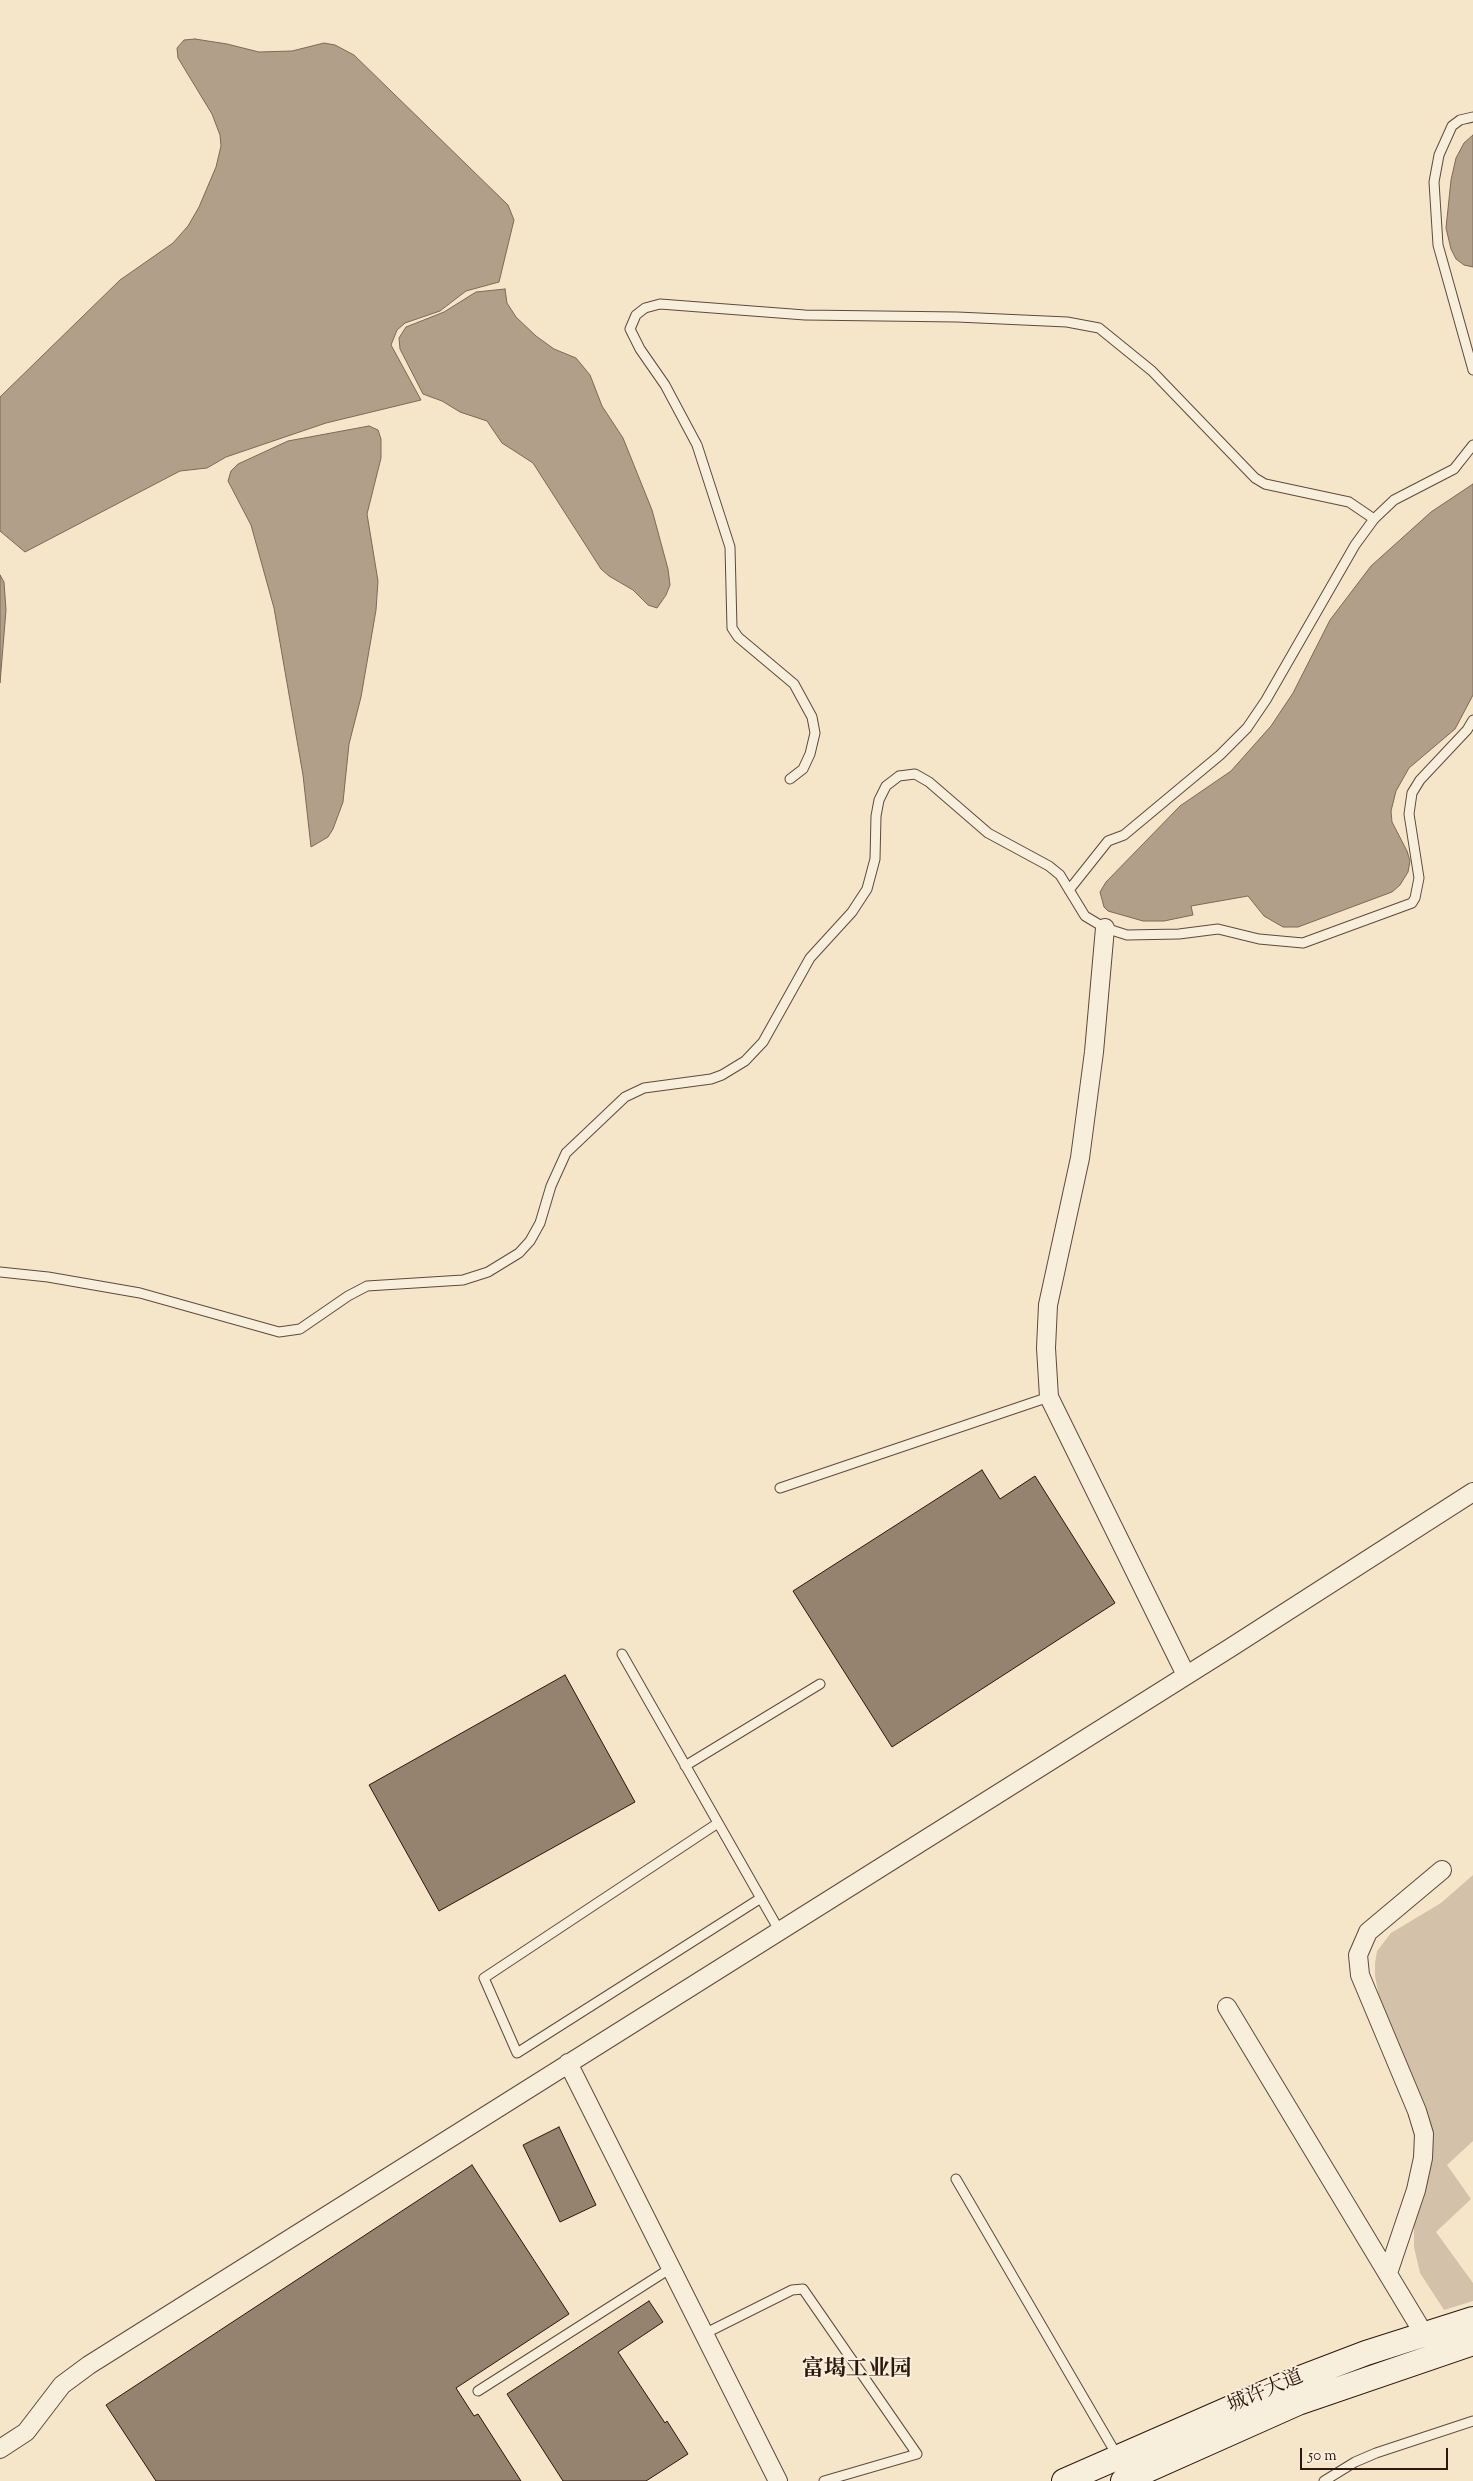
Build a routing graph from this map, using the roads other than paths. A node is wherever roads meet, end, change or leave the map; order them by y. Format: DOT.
graph roads {
  1 [pos="1473,117"];
  2 [pos="1473,370"];
  3 [pos="1473,446"];
  4 [pos="1374,519"];
  5 [pos="1473,720"];
  6 [pos="790,779"];
  7 [pos="1069,890"];
  8 [pos="1105,928"];
  9 [pos="0,1272"];
  10 [pos="1049,1397"];
  11 [pos="780,1488"];
  12 [pos="1473,1492"];
  13 [pos="622,1654"];
  14 [pos="1186,1675"];
  15 [pos="820,1684"];
  16 [pos="686,1766"];
  17 [pos="718,1823"];
  18 [pos="1442,1870"];
  19 [pos="761,1898"];
  20 [pos="779,1930"];
  21 [pos="1227,2007"];
  22 [pos="568,2063"];
  23 [pos="956,2179"];
  24 [pos="671,2268"];
  25 [pos="1388,2273"];
  26 [pos="1473,2319"];
  27 [pos="704,2334"];
  28 [pos="1424,2334"];
  29 [pos="1473,2343"];
  30 [pos="478,2391"];
  31 [pos="1473,2421"];
  32 [pos="0,2449"];
  33 [pos="1118,2457"];
  34 [pos="1131,2479"];
  35 [pos="778,2481"];
  36 [pos="824,2481"];
  37 [pos="1064,2481"];
  38 [pos="1324,2481"];
  1 -- 2 [label="lane"];
  3 -- 4 [label="lane"];
  4 -- 6 [label="lane"];
  4 -- 7 [label="lane"];
  5 -- 8 [label="lane"];
  7 -- 8 [label="lane"];
  7 -- 9 [label="lane"];
  8 -- 10 [label="street"];
  10 -- 11 [label="lane"];
  10 -- 14 [label="street"];
  12 -- 14 [label="street"];
  13 -- 16 [label="lane"];
  14 -- 20 [label="street"];
  15 -- 16 [label="lane"];
  16 -- 17 [label="lane"];
  17 -- 19 [label="lane"];
  17 -- 19 [label="lane"];
  18 -- 25 [label="street"];
  19 -- 20 [label="lane"];
  20 -- 22 [label="street"];
  21 -- 25 [label="street"];
  22 -- 24 [label="street"];
  22 -- 32 [label="street"];
  23 -- 33 [label="lane"];
  24 -- 27 [label="street"];
  24 -- 30 [label="lane"];
  25 -- 28 [label="street"];
  26 -- 28 [label="main road, 城许大道"];
  27 -- 35 [label="street"];
  27 -- 36 [label="lane"];
  28 -- 33 [label="main road, 城许大道"];
  29 -- 34 [label="main road, 城许大道"];
  31 -- 38 [label="lane"];
  33 -- 37 [label="main road, 城许大道"];
}
